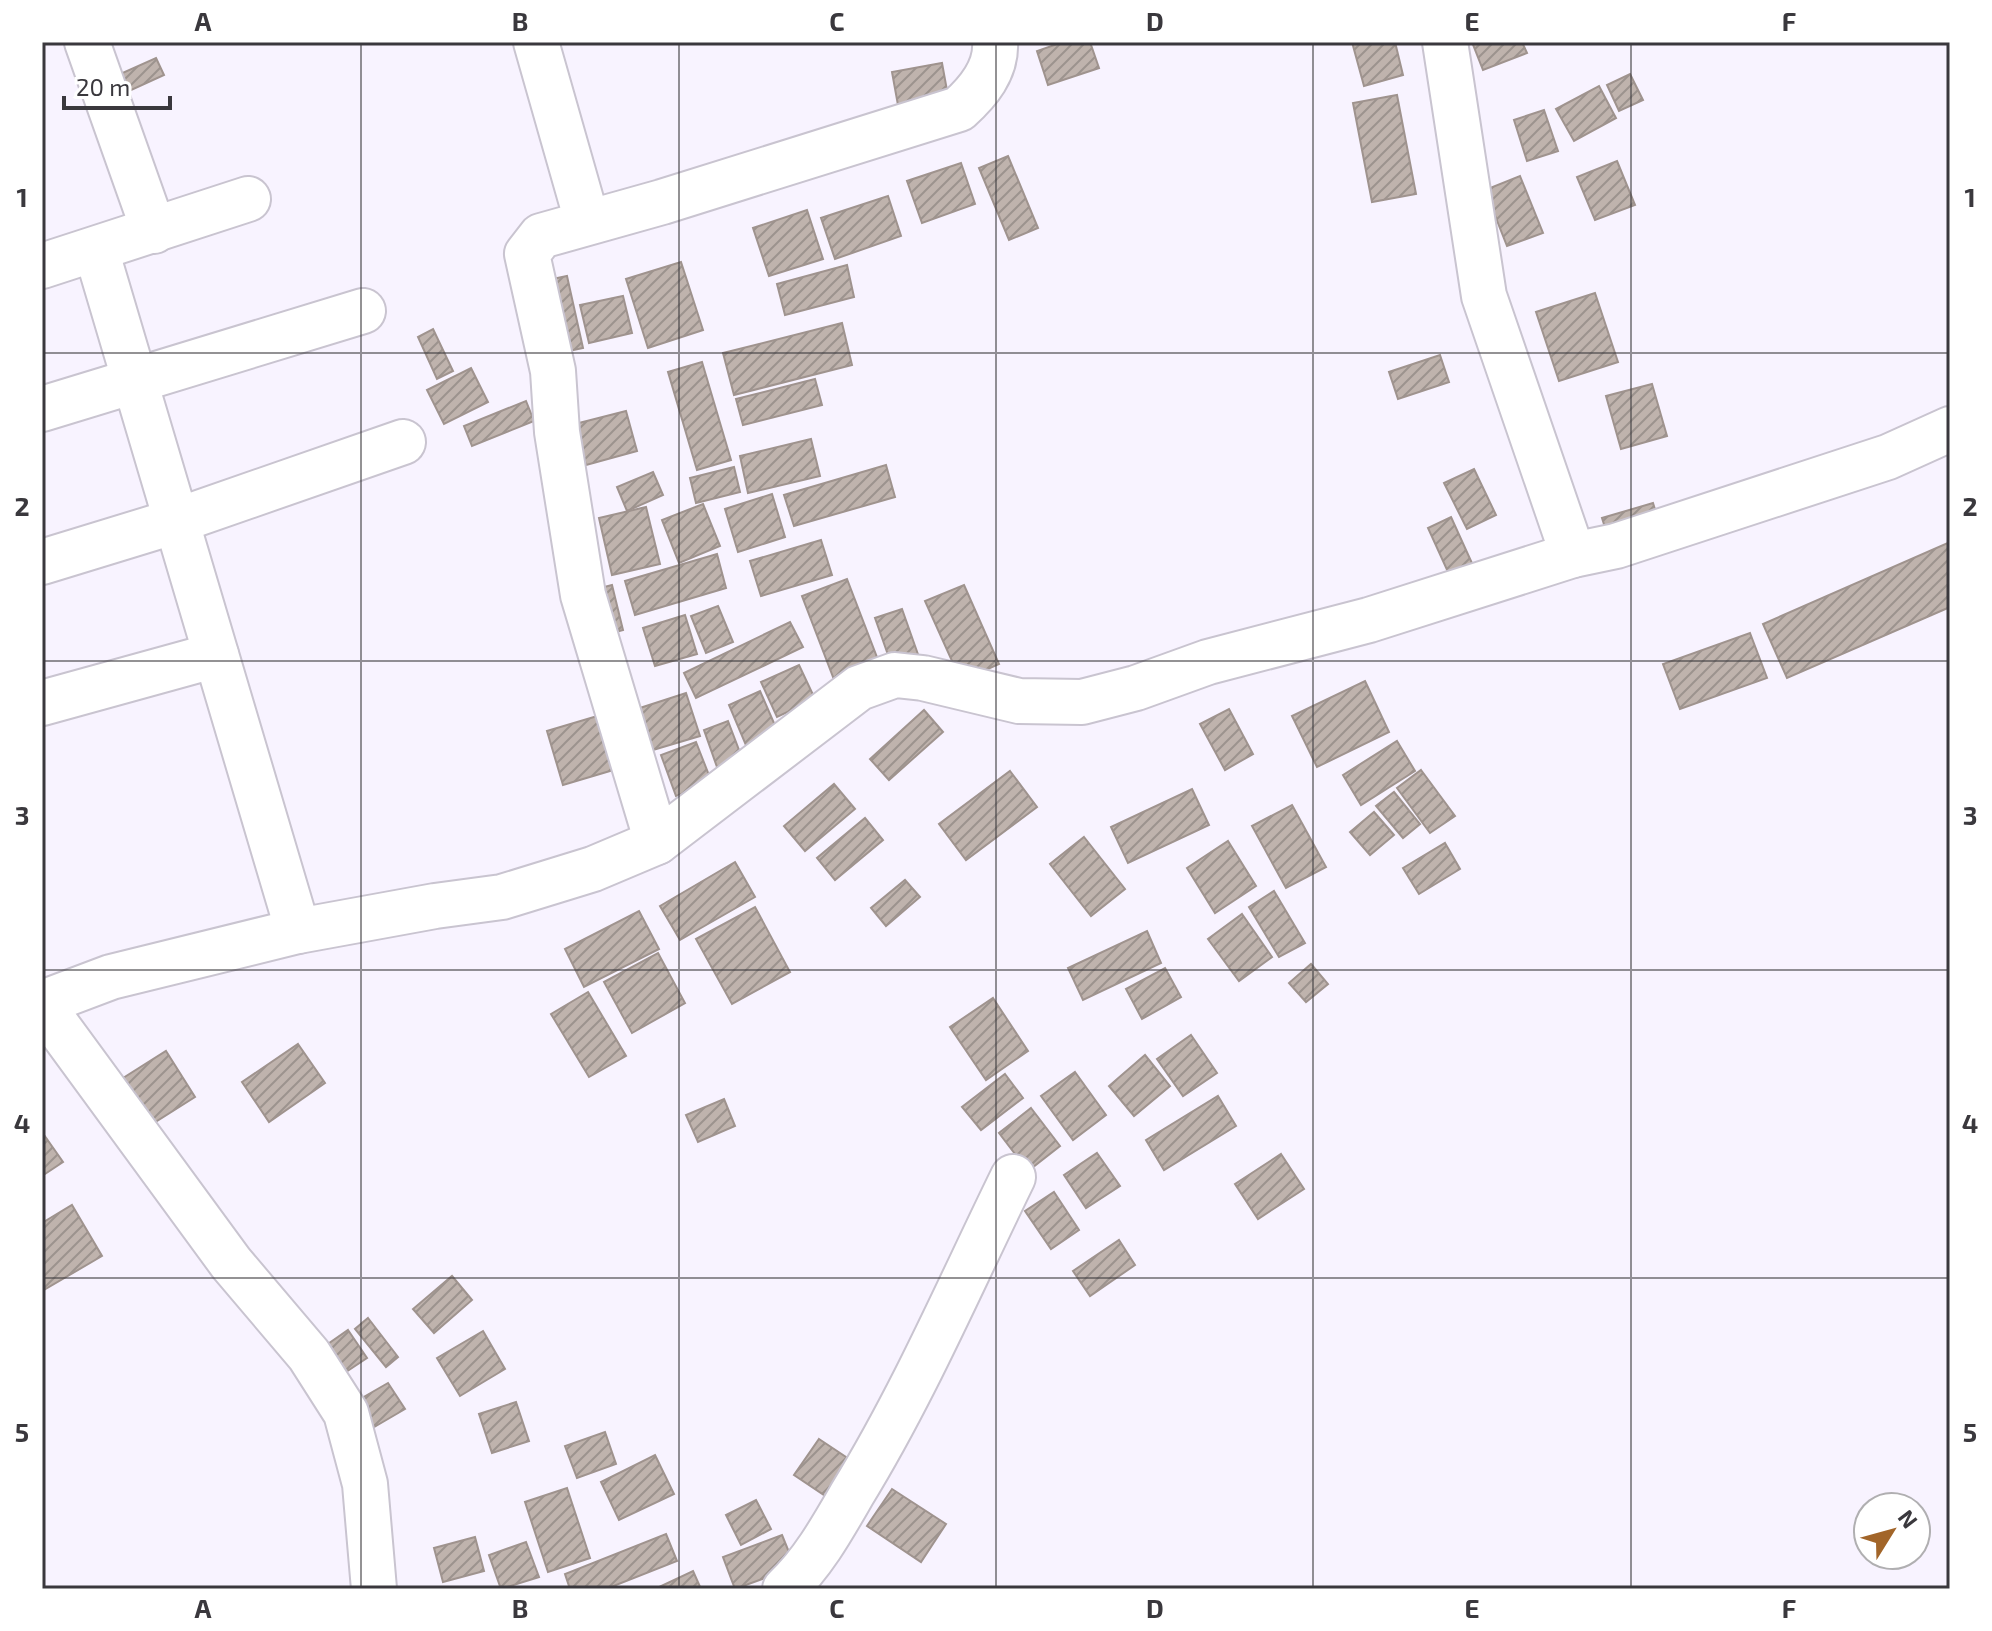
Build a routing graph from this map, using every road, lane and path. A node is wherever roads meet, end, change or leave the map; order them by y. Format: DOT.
graph roads {
  1 [pos="87,42"];
  2 [pos="536,42"];
  3 [pos="995,42"];
  4 [pos="1445,42"];
  5 [pos="248,199"];
  6 [pos="587,221"];
  7 [pos="154,231"];
  8 [pos="96,250"];
  9 [pos="42,266"];
  10 [pos="363,311"];
  11 [pos="136,382"];
  12 [pos="42,409"];
  13 [pos="1950,429"];
  14 [pos="403,442"];
  15 [pos="176,521"];
  16 [pos="1573,555"];
  17 [pos="42,562"];
  18 [pos="216,655"];
  19 [pos="42,703"];
  20 [pos="657,842"];
  21 [pos="298,931"];
  22 [pos="42,1004"];
  23 [pos="1013,1177"];
  24 [pos="374,1589"];
  25 [pos="785,1589"];
  1 -- 7 [label="street"];
  2 -- 6 [label="street"];
  3 -- 6 [label="street"];
  4 -- 16 [label="street"];
  5 -- 7 [label="street"];
  6 -- 20 [label="street"];
  7 -- 8 [label="street"];
  8 -- 9 [label="street"];
  8 -- 11 [label="street"];
  10 -- 11 [label="street"];
  11 -- 12 [label="street"];
  11 -- 15 [label="street"];
  13 -- 16 [label="street"];
  14 -- 15 [label="street"];
  15 -- 17 [label="street"];
  15 -- 18 [label="street"];
  16 -- 20 [label="street"];
  18 -- 19 [label="street"];
  18 -- 21 [label="street"];
  20 -- 21 [label="street"];
  21 -- 22 [label="street"];
  22 -- 24 [label="street"];
  23 -- 25 [label="street"];
}
